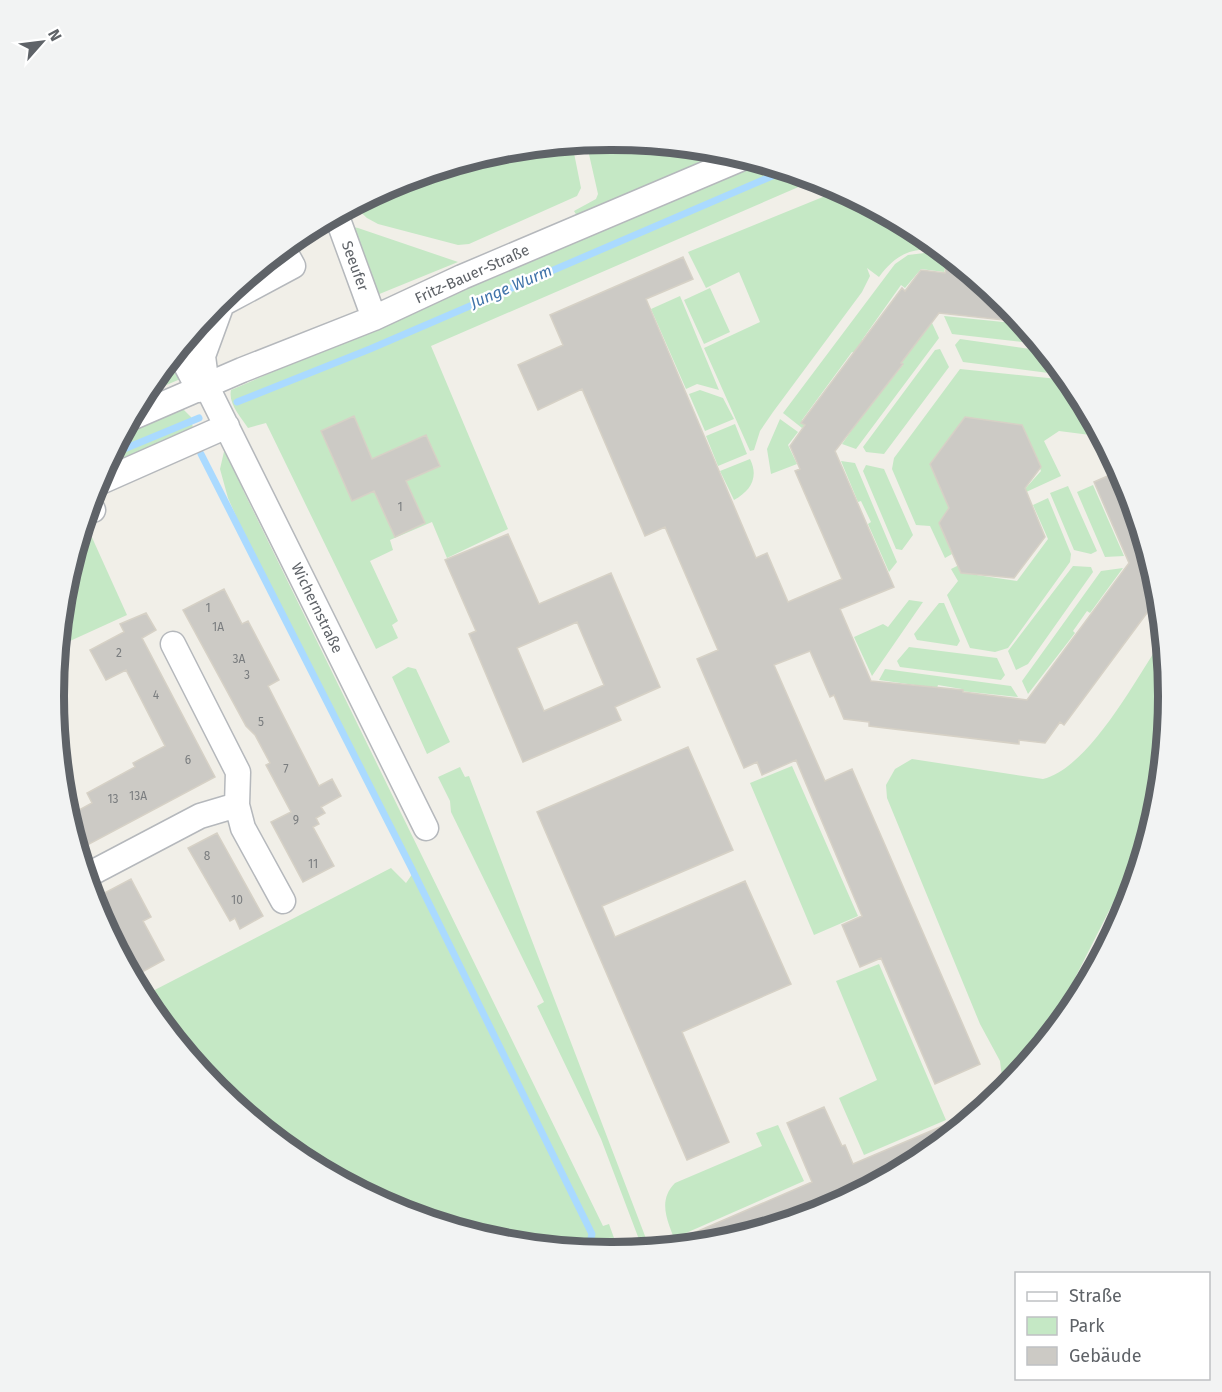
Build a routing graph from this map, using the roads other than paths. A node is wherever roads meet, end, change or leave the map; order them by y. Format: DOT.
graph roads {
  1 [pos="732,163"];
  2 [pos="339,222"];
  3 [pos="287,256"];
  4 [pos="247,289"];
  5 [pos="374,318"];
  6 [pos="215,321"];
  7 [pos="182,357"];
  8 [pos="203,389"];
  9 [pos="144,413"];
  10 [pos="227,426"];
  11 [pos="110,478"];
  12 [pos="173,644"];
  13 [pos="237,805"];
  14 [pos="426,828"];
  15 [pos="94,872"];
  16 [pos="283,901"];
  1 -- 5 [label="street, Fritz-Bauer-Straße"];
  2 -- 5 [label="street, Seeufer"];
  3 -- 4 [label="street"];
  5 -- 8 [label="street, Fritz-Bauer-Straße"];
  6 -- 8 [label="street"];
  7 -- 8 [label="street"];
  8 -- 9 [label="street, Fritz-Bauer-Straße"];
  8 -- 10 [label="street, Wichernstraße"];
  10 -- 11 [label="street"];
  10 -- 14 [label="street, Wichernstraße"];
  12 -- 13 [label="street"];
  13 -- 15 [label="street"];
  13 -- 16 [label="street"];
}
